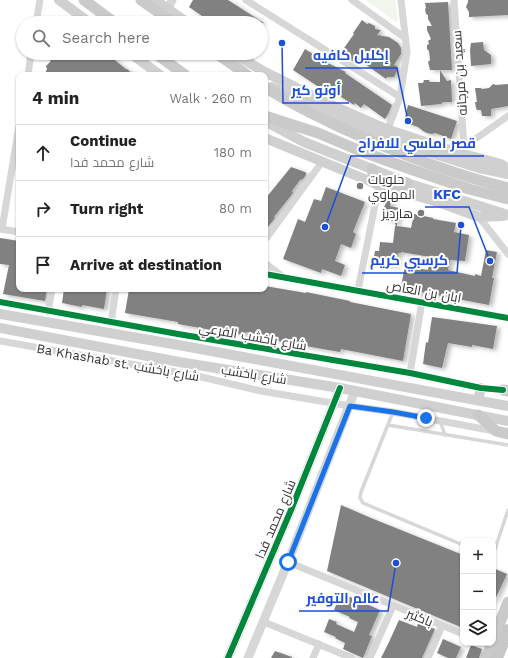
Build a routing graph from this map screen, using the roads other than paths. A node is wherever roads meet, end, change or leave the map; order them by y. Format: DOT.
graph roads {
  1 [pos="40,0"];
  2 [pos="59,0"];
  3 [pos="84,0"];
  4 [pos="141,0"];
  5 [pos="155,0"];
  6 [pos="352,0"];
  7 [pos="400,0"];
  8 [pos="454,0"];
  9 [pos="249,1"];
  10 [pos="170,4"];
  11 [pos="37,16"];
  12 [pos="81,16"];
  13 [pos="106,16"];
  14 [pos="164,16"];
  15 [pos="181,16"];
  16 [pos="405,38"];
  17 [pos="30,60"];
  18 [pos="140,60"];
  19 [pos="165,60"];
  20 [pos="226,60"];
  21 [pos="245,60"];
  22 [pos="28,72"];
  23 [pos="156,72"];
  24 [pos="181,72"];
  25 [pos="243,72"];
  26 [pos="265,72"];
  27 [pos="268,73"];
  28 [pos="268,84"];
  29 [pos="268,89"];
  30 [pos="400,97"];
  31 [pos="508,116"];
  32 [pos="268,117"];
  33 [pos="268,123"];
  34 [pos="388,129"];
  35 [pos="268,139"];
  36 [pos="16,143"];
  37 [pos="460,150"];
  38 [pos="322,162"];
  39 [pos="372,169"];
  40 [pos="508,169"];
  41 [pos="508,174"];
  42 [pos="407,183"];
  43 [pos="377,184"];
  44 [pos="508,188"];
  45 [pos="396,191"];
  46 [pos="508,199"];
  47 [pos="508,215"];
  48 [pos="479,217"];
  49 [pos="1,229"];
  50 [pos="16,232"];
  51 [pos="268,236"];
  52 [pos="508,254"];
  53 [pos="268,264"];
  54 [pos="268,274"];
  55 [pos="284,277"];
  56 [pos="358,290"];
  57 [pos="51,292"];
  58 [pos="116,292"];
  59 [pos="0,302"];
  60 [pos="422,302"];
  61 [pos="48,312"];
  62 [pos="0,314"];
  63 [pos="508,318"];
  64 [pos="111,322"];
  65 [pos="0,328"];
  66 [pos="0,341"];
  67 [pos="225,342"];
  68 [pos="223,354"];
  69 [pos="179,362"];
  70 [pos="144,366"];
  71 [pos="410,373"];
  72 [pos="340,388"];
  73 [pos="481,388"];
  74 [pos="355,391"];
  75 [pos="506,391"];
  76 [pos="478,400"];
  77 [pos="334,403"];
  78 [pos="350,406"];
  79 [pos="508,406"];
  80 [pos="393,412"];
  81 [pos="478,415"];
  82 [pos="440,421"];
  83 [pos="508,421"];
  84 [pos="388,425"];
  85 [pos="502,432"];
  86 [pos="445,435"];
  87 [pos="500,444"];
  88 [pos="508,445"];
  89 [pos="508,510"];
  90 [pos="460,544"];
  91 [pos="496,546"];
  92 [pos="288,562"];
  93 [pos="508,602"];
  94 [pos="393,606"];
  95 [pos="264,622"];
  96 [pos="442,626"];
  97 [pos="496,629"];
  98 [pos="508,630"];
  99 [pos="460,633"];
  100 [pos="319,644"];
  101 [pos="489,646"];
  102 [pos="431,657"];
  103 [pos="228,658"];
  104 [pos="248,658"];
  105 [pos="313,658"];
  106 [pos="352,658"];
  107 [pos="370,658"];
  108 [pos="486,658"];
  109 [pos="497,658"];
  1 -- 11 [label="street"];
  2 -- 12 [label="main road"];
  3 -- 13 [label="main road"];
  4 -- 14 [label="main road"];
  5 -- 10 [label="main road"];
  6 -- 16 [label="street"];
  7 -- 16 [label="street"];
  8 -- 37 [label="street, سعيد بن مرجانه"];
  9 -- 30 [label="street"];
  10 -- 15 [label="main road"];
  16 -- 30 [label="street"];
  17 -- 22 [label="street"];
  18 -- 23 [label="main road"];
  19 -- 24 [label="main road"];
  20 -- 25 [label="main road"];
  21 -- 26 [label="main road"];
  27 -- 34 [label="main road"];
  28 -- 41 [label="main road"];
  29 -- 44 [label="main road"];
  30 -- 34 [label="street"];
  31 -- 37 [label="street"];
  32 -- 46 [label="main road"];
  33 -- 39 [label="main road"];
  34 -- 37 [label="main road"];
  35 -- 38 [label="main road"];
  36 -- 49 [label="street"];
  37 -- 40 [label="main road"];
  38 -- 43 [label="main road"];
  38 -- 51 [label="street"];
  39 -- 42 [label="main road"];
  39 -- 43 [label="main road"];
  42 -- 45 [label="main road"];
  42 -- 47 [label="main road"];
  43 -- 45 [label="main road"];
  43 -- 56 [label="street"];
  45 -- 48 [label="main road"];
  47 -- 48 [label="main road"];
  48 -- 52 [label="street"];
  49 -- 50 [label="street"];
  53 -- 55 [label="street"];
  54 -- 55 [label="street, ابان بن العاص"];
  55 -- 56 [label="street, ابان بن العاص"];
  56 -- 60 [label="street, ابان بن العاص"];
  57 -- 61 [label="street"];
  58 -- 64 [label="street"];
  59 -- 61 [label="street, شارع باخشب الفرعي"];
  60 -- 63 [label="street, ابان بن العاص"];
  60 -- 71 [label="street"];
  61 -- 64 [label="street, شارع باخشب الفرعي"];
  62 -- 68 [label="main road, شارع باخشب"];
  64 -- 67 [label="street, شارع باخشب الفرعي"];
  65 -- 69 [label="main road, شارع باخشب"];
  66 -- 70 [label="street, Ba Khashab st. شارع باخشب"];
  67 -- 68 [label="street"];
  67 -- 71 [label="street, شارع باخشب الفرعي"];
  68 -- 76 [label="main road, شارع باخشب"];
  69 -- 70 [label="lane"];
  69 -- 72 [label="main road, شارع باخشب"];
  70 -- 77 [label="street, Ba Khashab st. شارع باخشب"];
  71 -- 73 [label="street, شارع باخشب الفرعي"];
  72 -- 74 [label="main road, شارع باخشب"];
  72 -- 77 [label="street, شارع محمد فدا"];
  73 -- 75 [label="street, شارع باخشب الفرعي"];
  73 -- 76 [label="main road"];
  74 -- 78 [label="street, شارع محمد فدا"];
  74 -- 81 [label="main road, شارع باخشب"];
  76 -- 79 [label="main road, شارع باخشب"];
  77 -- 78 [label="street, Ba Khashab st. شارع باخشب"];
  77 -- 103 [label="street, شارع محمد فدا"];
  78 -- 80 [label="street, Ba Khashab st. شارع باخشب"];
  78 -- 92 [label="street, شارع محمد فدا"];
  80 -- 82 [label="street, Ba Khashab st. شارع باخشب"];
  80 -- 84 [label="lane"];
  81 -- 83 [label="main road, شارع باخشب"];
  81 -- 85 [label="main road"];
  82 -- 85 [label="street, Ba Khashab st. شارع باخشب"];
  82 -- 86 [label="lane"];
  84 -- 86 [label="lane"];
  84 -- 90 [label="lane"];
  85 -- 87 [label="lane"];
  86 -- 87 [label="lane"];
  87 -- 88 [label="lane"];
  89 -- 91 [label="lane"];
  92 -- 94 [label="street, باكثير"];
  92 -- 95 [label="street, شارع محمد فدا"];
  93 -- 97 [label="main road"];
  94 -- 96 [label="street, باكثير"];
  94 -- 107 [label="street"];
  95 -- 100 [label="street"];
  95 -- 104 [label="street, شارع محمد فدا"];
  96 -- 99 [label="street, باكثير"];
  96 -- 102 [label="street"];
  98 -- 109 [label="highway"];
  100 -- 105 [label="street"];
  100 -- 106 [label="street"];
  101 -- 108 [label="main road"];
}
